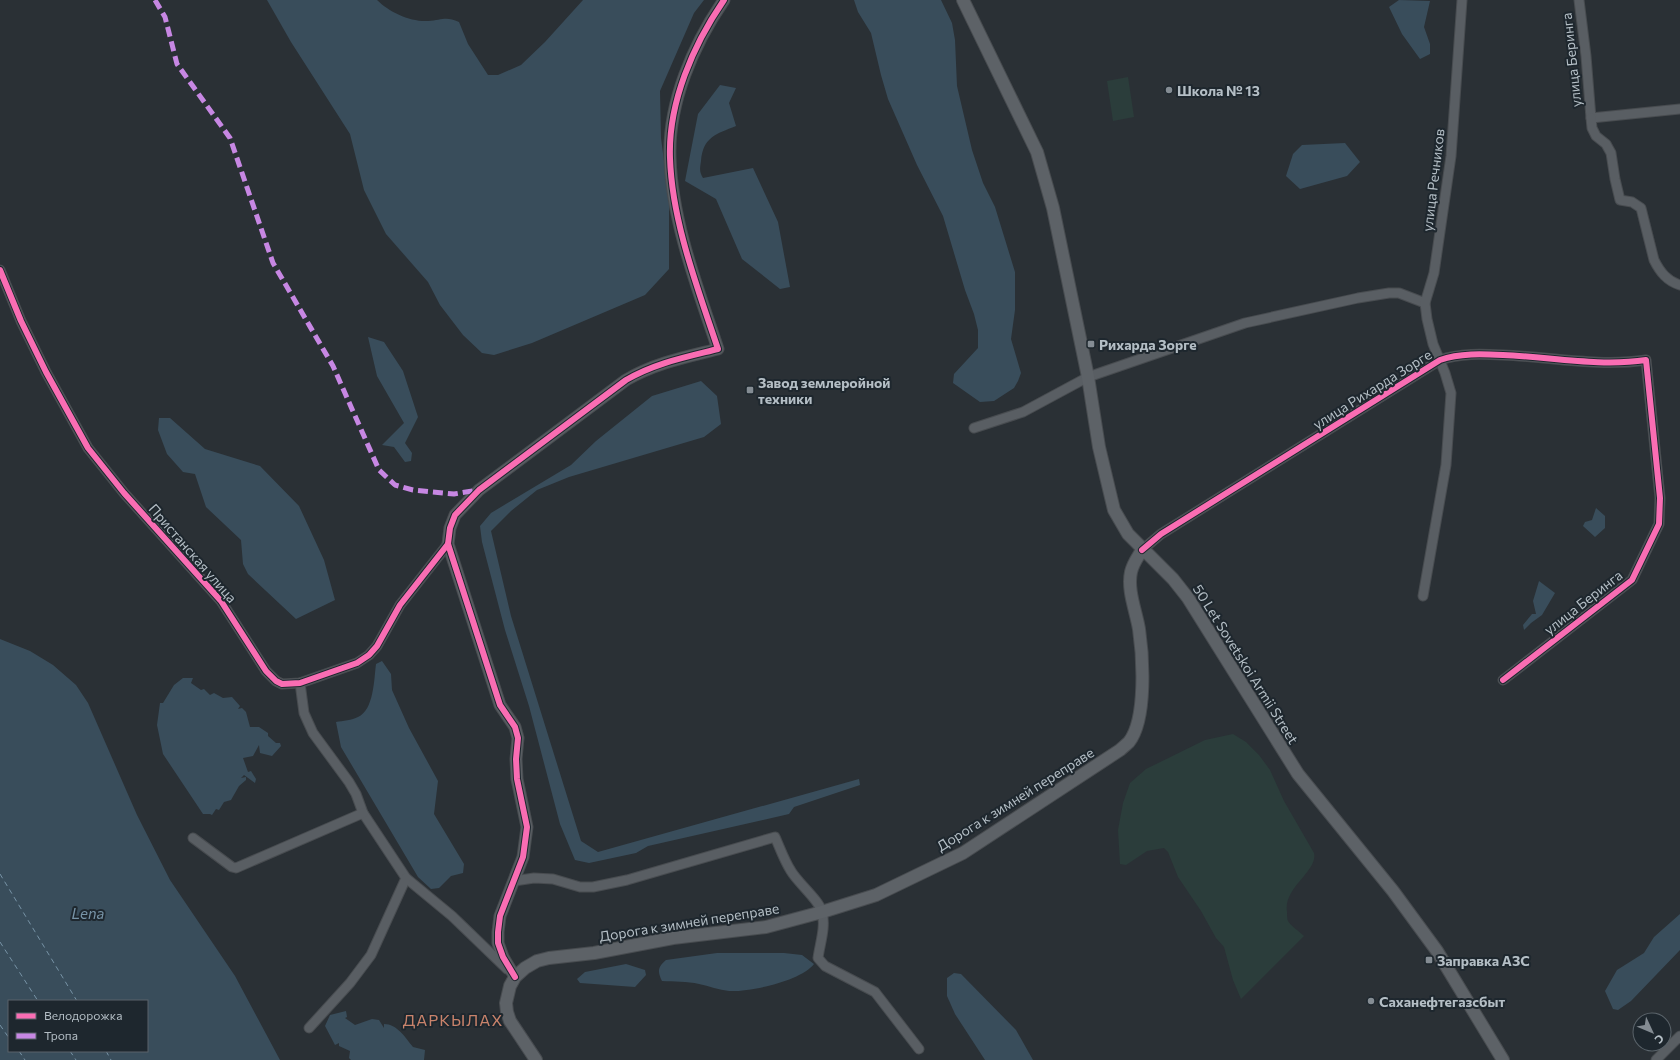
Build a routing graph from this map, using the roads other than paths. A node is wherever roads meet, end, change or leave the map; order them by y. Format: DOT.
graph roads {
  1 [pos="724,0"];
  2 [pos="963,0"];
  3 [pos="1462,0"];
  4 [pos="1579,0"];
  5 [pos="1680,109"];
  6 [pos="1591,118"];
  7 [pos="0,270"];
  8 [pos="1680,285"];
  9 [pos="1425,303"];
  10 [pos="1440,360"];
  11 [pos="1646,360"];
  12 [pos="1088,377"];
  13 [pos="974,428"];
  14 [pos="448,544"];
  15 [pos="1142,550"];
  16 [pos="1423,596"];
  17 [pos="1503,680"];
  18 [pos="300,683"];
  19 [pos="363,813"];
  20 [pos="193,838"];
  21 [pos="406,878"];
  22 [pos="514,881"];
  23 [pos="822,912"];
  24 [pos="515,977"];
  25 [pos="309,1028"];
  26 [pos="1680,1036"];
  27 [pos="919,1049"];
  28 [pos="536,1060"];
  29 [pos="1503,1060"];
  30 [pos="1656,1060"];
  1 -- 14 [label="street"];
  2 -- 12 [label="main road, 50 Let Sovetskoi Armii Street"];
  3 -- 9 [label="street, улица Речников"];
  4 -- 6 [label="street, улица Беринга"];
  5 -- 6 [label="street, улица Беринга"];
  6 -- 8 [label="street, улица Беринга"];
  7 -- 18 [label="street, Пристанская улица"];
  9 -- 10 [label="street, улица Речников"];
  9 -- 12 [label="street"];
  10 -- 11 [label="street, улица Рихарда Зорге"];
  10 -- 15 [label="street, улица Рихарда Зорге"];
  10 -- 16 [label="street, улица Рихарда Зорге"];
  11 -- 17 [label="street, улица Беринга"];
  12 -- 13 [label="street"];
  12 -- 15 [label="main road, 50 Let Sovetskoi Armii Street"];
  14 -- 18 [label="street, Пристанская улица"];
  14 -- 22 [label="street"];
  15 -- 23 [label="main road, Дорога к зимней переправе"];
  15 -- 29 [label="main road, 50 Let Sovetskoi Armii Street"];
  18 -- 19 [label="street"];
  19 -- 20 [label="street"];
  19 -- 21 [label="street"];
  21 -- 24 [label="street"];
  21 -- 25 [label="street"];
  22 -- 23 [label="street"];
  22 -- 24 [label="street"];
  23 -- 24 [label="main road, Дорога к зимней переправе"];
  23 -- 27 [label="street"];
  24 -- 28 [label="main road"];
  26 -- 30 [label="street"];
}
